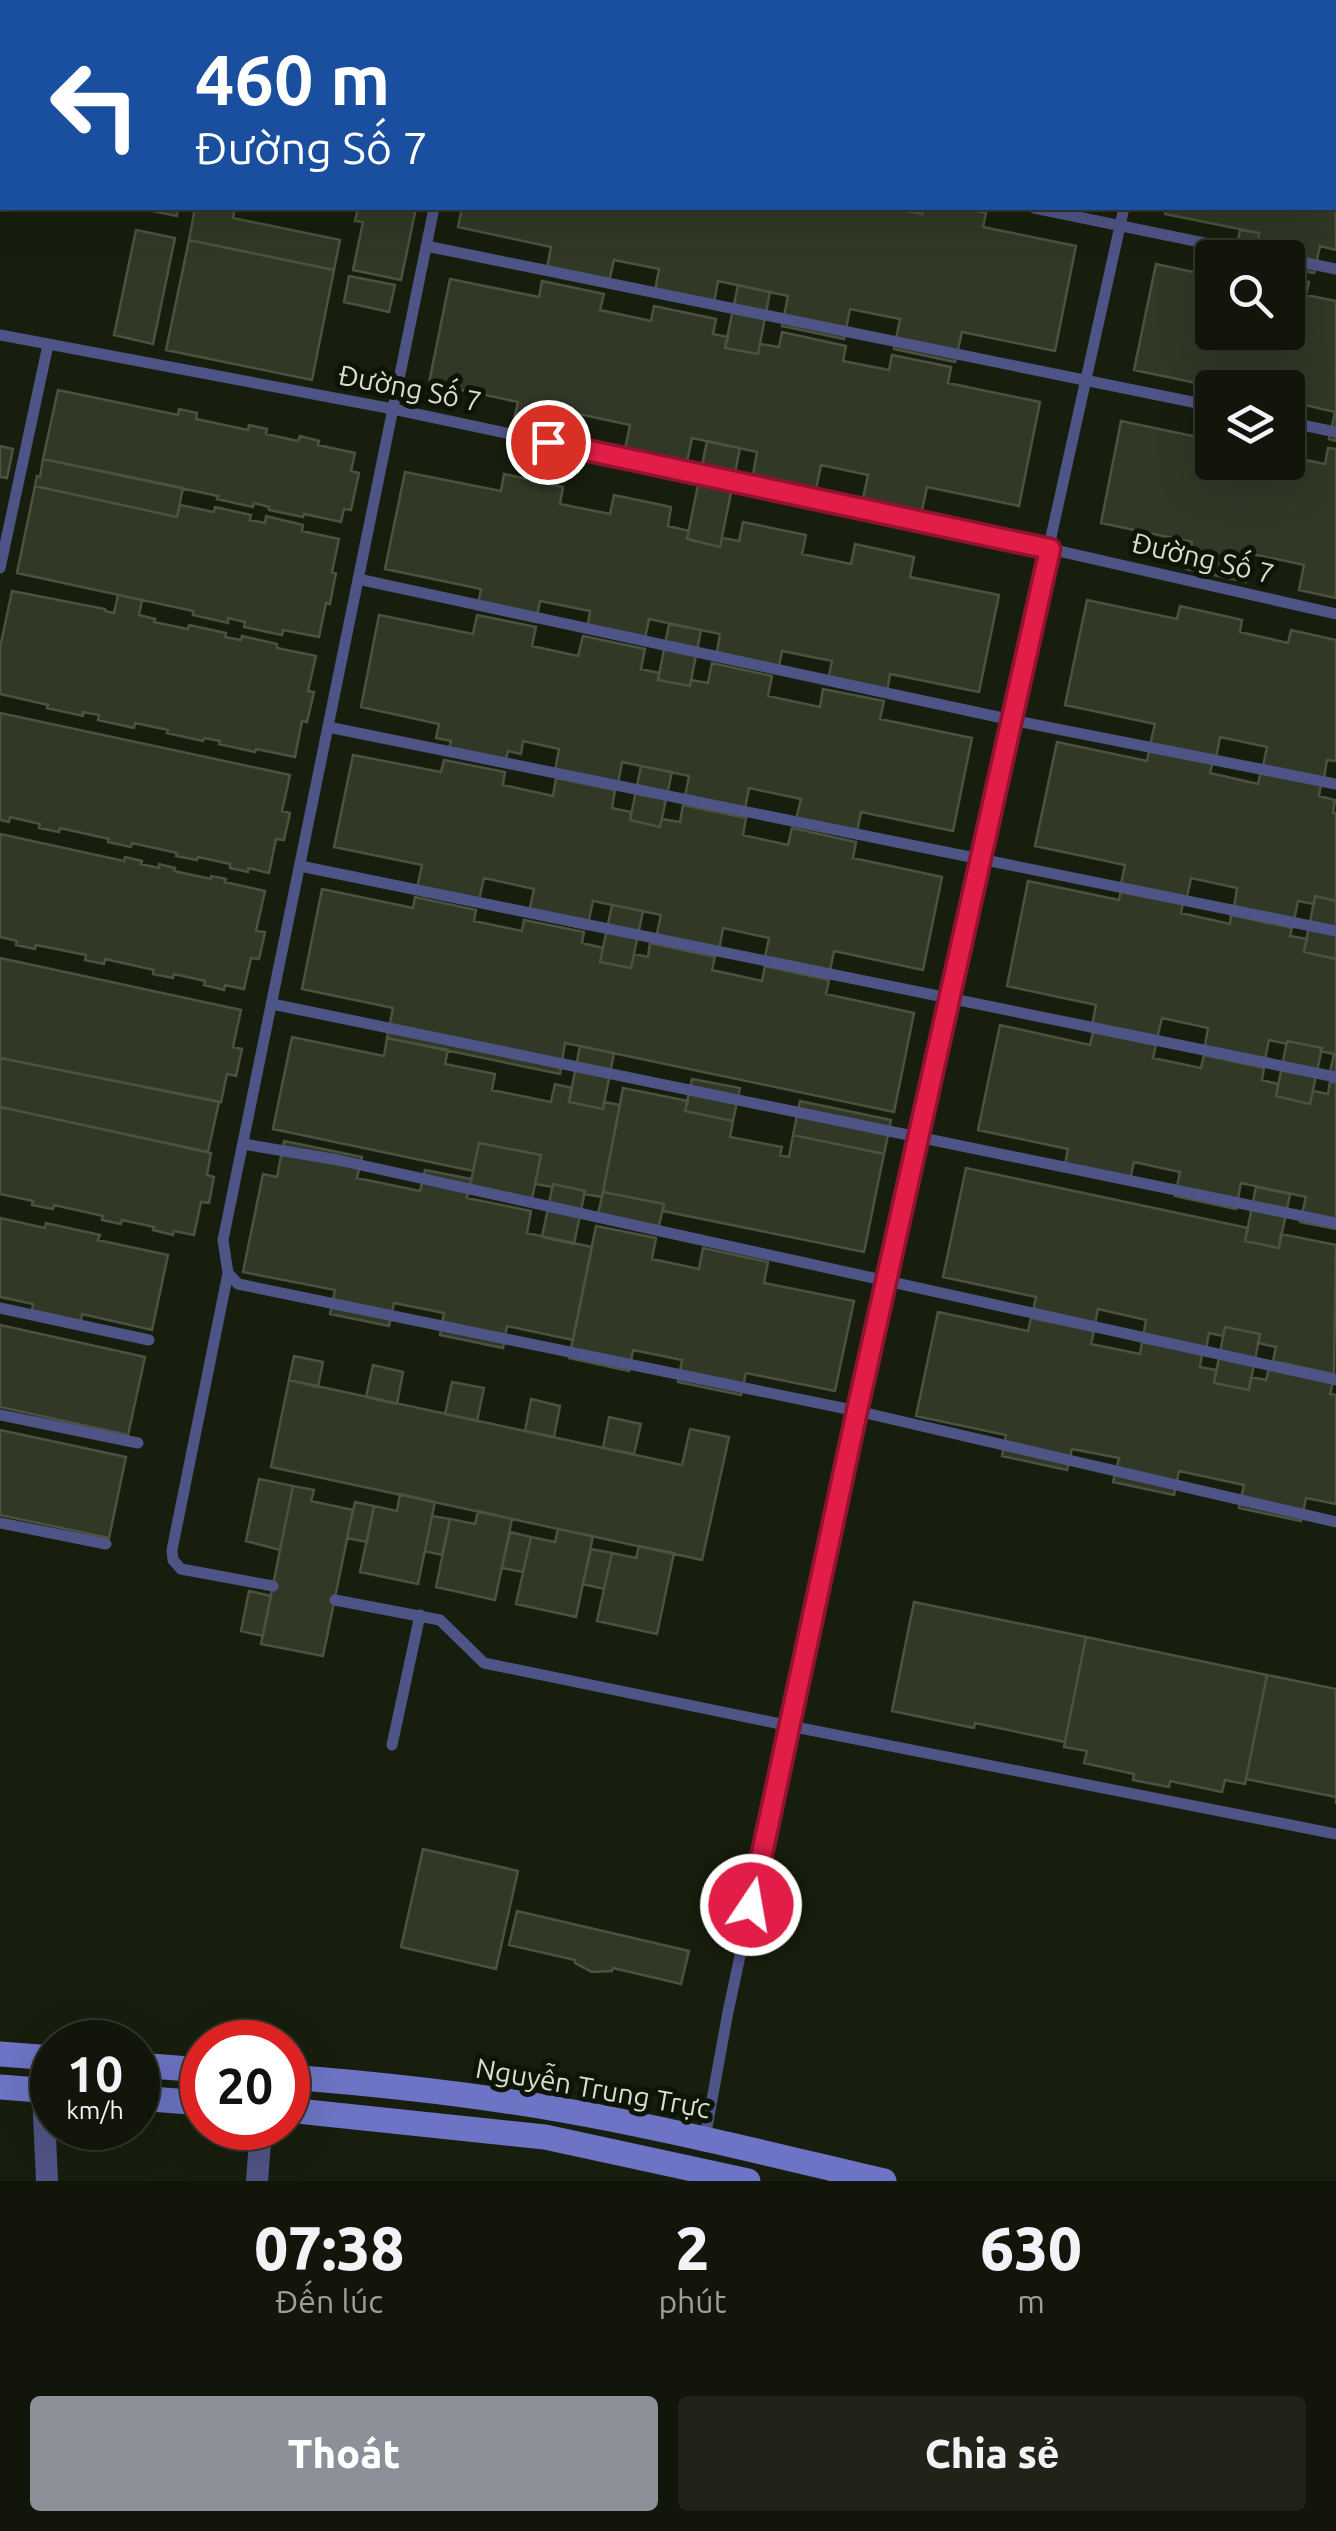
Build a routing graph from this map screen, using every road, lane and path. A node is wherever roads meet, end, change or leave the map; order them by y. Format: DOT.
graph roads {
  1 [pos="434,210"];
  2 [pos="1044,210"];
  3 [pos="1124,210"];
  4 [pos="1120,225"];
  5 [pos="1195,241"];
  6 [pos="426,246"];
  7 [pos="1305,263"];
  8 [pos="1336,269"];
  9 [pos="0,336"];
  10 [pos="48,345"];
  11 [pos="1086,380"];
  12 [pos="1195,402"];
  13 [pos="393,409"];
  14 [pos="1305,426"];
  15 [pos="1336,432"];
  16 [pos="1050,549"];
  17 [pos="0,568"];
  18 [pos="358,579"];
  19 [pos="1336,614"];
  20 [pos="1012,720"];
  21 [pos="328,727"];
  22 [pos="1336,784"];
  23 [pos="980,860"];
  24 [pos="300,866"];
  25 [pos="1336,931"];
  26 [pos="949,998"];
  27 [pos="272,1004"];
  28 [pos="1336,1077"];
  29 [pos="918,1138"];
  30 [pos="243,1144"];
  31 [pos="1336,1223"];
  32 [pos="228,1273"];
  33 [pos="886,1281"];
  34 [pos="0,1308"];
  35 [pos="149,1340"];
  36 [pos="1336,1380"];
  37 [pos="857,1411"];
  38 [pos="0,1415"];
  39 [pos="138,1443"];
  40 [pos="1336,1522"];
  41 [pos="0,1523"];
  42 [pos="106,1544"];
  43 [pos="273,1586"];
  44 [pos="335,1600"];
  45 [pos="420,1615"];
  46 [pos="790,1726"];
  47 [pos="392,1746"];
  48 [pos="1336,1834"];
  49 [pos="0,2054"];
  50 [pos="30,2056"];
  51 [pos="310,2079"];
  52 [pos="0,2087"];
  53 [pos="30,2090"];
  54 [pos="310,2112"];
  55 [pos="705,2138"];
  56 [pos="47,2150"];
  57 [pos="259,2150"];
  58 [pos="699,2170"];
  59 [pos="47,2181"];
  60 [pos="257,2181"];
  61 [pos="748,2181"];
  62 [pos="884,2181"];
  1 -- 6 [label="lane"];
  2 -- 4 [label="lane"];
  3 -- 4 [label="lane"];
  4 -- 5 [label="lane"];
  4 -- 11 [label="lane"];
  6 -- 11 [label="lane"];
  6 -- 13 [label="lane"];
  7 -- 8 [label="lane"];
  9 -- 10 [label="lane, Đường Số 7"];
  10 -- 13 [label="lane, Đường Số 7"];
  10 -- 17 [label="lane"];
  11 -- 12 [label="lane"];
  11 -- 16 [label="lane"];
  13 -- 16 [label="lane, Đường Số 7"];
  13 -- 18 [label="lane"];
  14 -- 15 [label="lane"];
  16 -- 19 [label="lane, Đường Số 7"];
  16 -- 20 [label="lane"];
  18 -- 20 [label="lane"];
  18 -- 21 [label="lane"];
  20 -- 22 [label="lane"];
  20 -- 23 [label="lane"];
  21 -- 23 [label="lane"];
  21 -- 24 [label="lane"];
  23 -- 25 [label="lane"];
  23 -- 26 [label="lane"];
  24 -- 26 [label="lane"];
  24 -- 27 [label="lane"];
  26 -- 28 [label="lane"];
  26 -- 29 [label="lane"];
  27 -- 29 [label="lane"];
  27 -- 30 [label="lane"];
  29 -- 31 [label="lane"];
  29 -- 33 [label="lane"];
  30 -- 32 [label="lane"];
  30 -- 33 [label="lane"];
  32 -- 37 [label="lane"];
  32 -- 43 [label="lane"];
  33 -- 36 [label="lane"];
  33 -- 37 [label="lane"];
  34 -- 35 [label="lane"];
  37 -- 40 [label="lane"];
  37 -- 46 [label="lane"];
  38 -- 39 [label="lane"];
  41 -- 42 [label="lane"];
  44 -- 45 [label="lane"];
  45 -- 46 [label="lane"];
  45 -- 47 [label="lane"];
  46 -- 48 [label="lane"];
  46 -- 55 [label="lane"];
  49 -- 50 [label="main road"];
  51 -- 55 [label="main road, Nguyễn Trung Trực"];
  52 -- 53 [label="main road"];
  54 -- 58 [label="main road, Nguyễn Trung Trực"];
  55 -- 58 [label="main road"];
  55 -- 62 [label="main road, Nguyễn Trung Trực"];
  56 -- 59 [label="street"];
  57 -- 60 [label="street"];
  58 -- 61 [label="main road, Nguyễn Trung Trực"];
}
